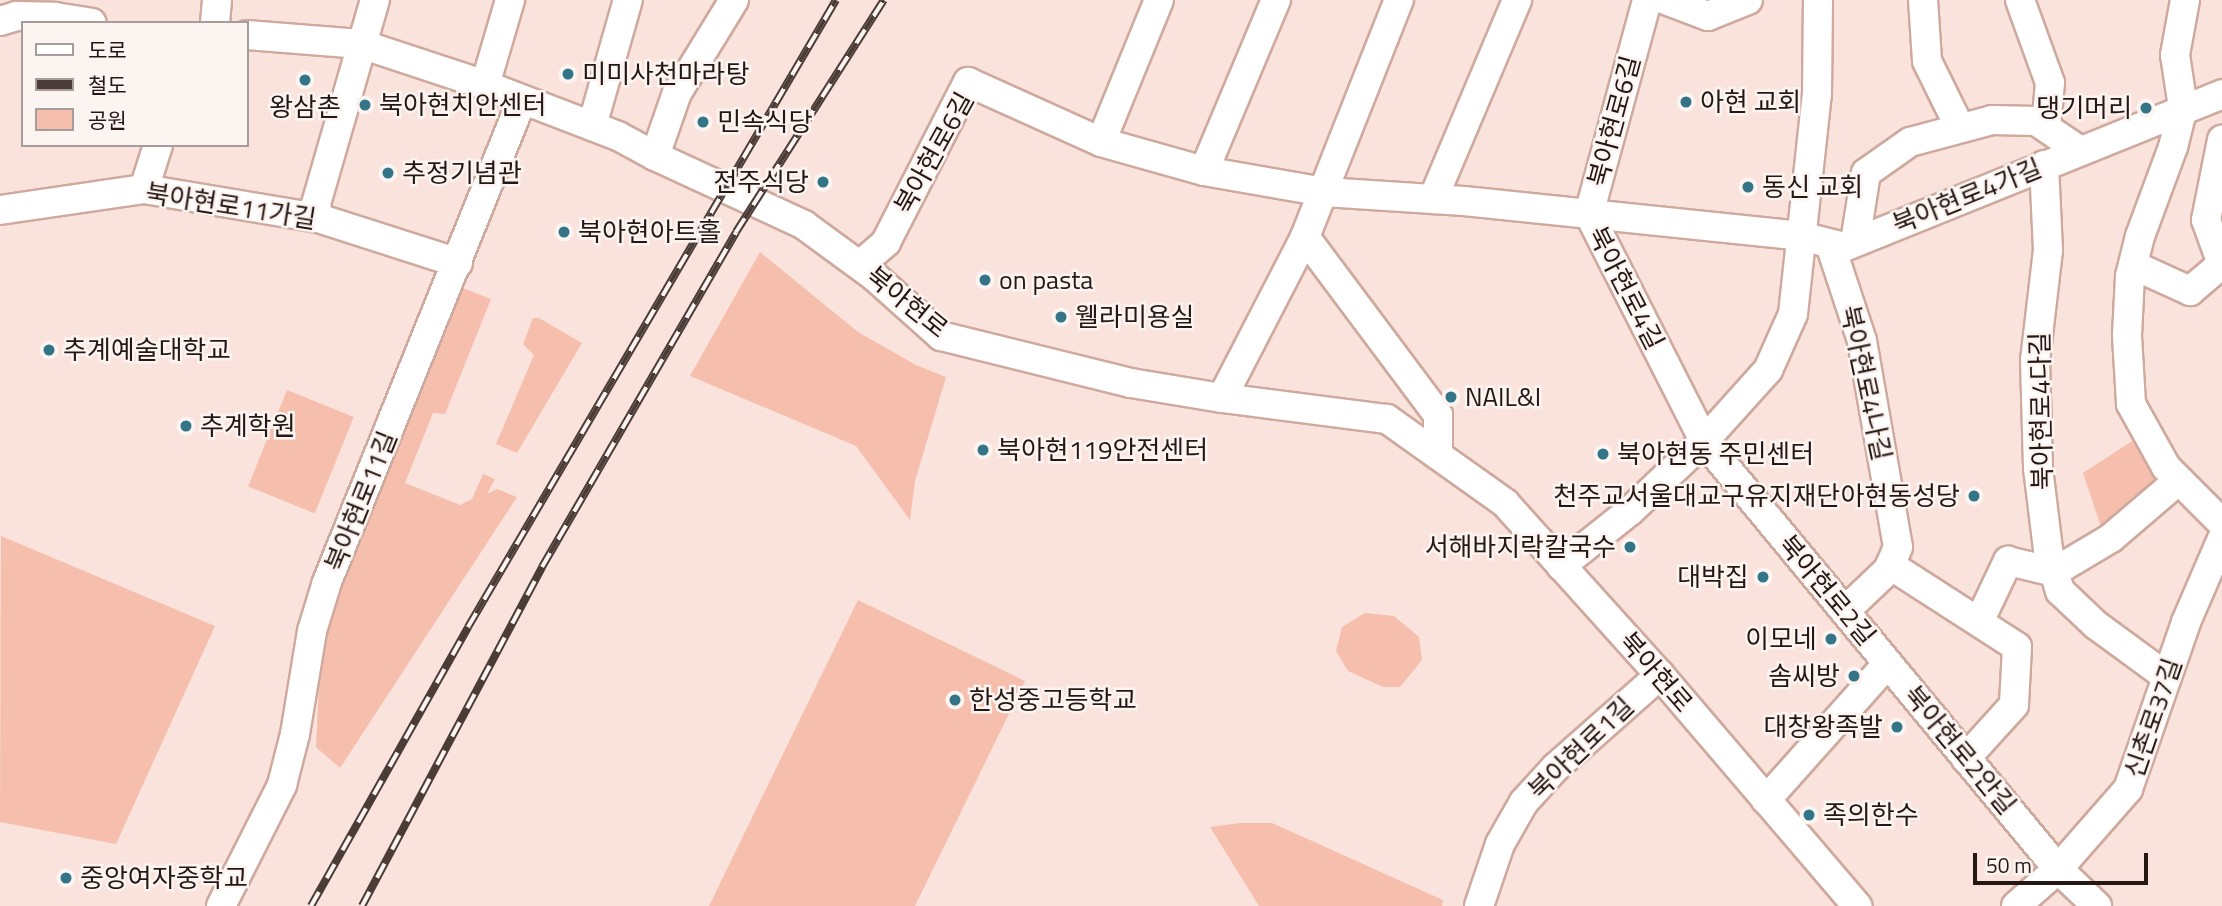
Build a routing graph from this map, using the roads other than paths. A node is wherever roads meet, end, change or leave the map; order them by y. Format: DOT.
graph roads {
  1 [pos="217,0"];
  2 [pos="375,0"];
  3 [pos="510,0"];
  4 [pos="628,0"];
  5 [pos="734,0"];
  6 [pos="1159,0"];
  7 [pos="1276,0"];
  8 [pos="1399,0"];
  9 [pos="1517,0"];
  10 [pos="1647,0"];
  11 [pos="1665,0"];
  12 [pos="1748,0"];
  13 [pos="1818,0"];
  14 [pos="1923,0"];
  15 [pos="2020,0"];
  16 [pos="2185,0"];
  17 [pos="55,8"];
  18 [pos="0,21"];
  19 [pos="87,21"];
  20 [pos="215,21"];
  21 [pos="248,35"];
  22 [pos="361,44"];
  23 [pos="485,85"];
  24 [pos="2222,94"];
  25 [pos="522,100"];
  26 [pos="2183,107"];
  27 [pos="592,126"];
  28 [pos="2046,127"];
  29 [pos="1960,128"];
  30 [pos="2222,140"];
  31 [pos="1101,142"];
  32 [pos="157,147"];
  33 [pos="2079,150"];
  34 [pos="655,156"];
  35 [pos="2044,165"];
  36 [pos="1204,170"];
  37 [pos="144,189"];
  38 [pos="1324,192"];
  39 [pos="1433,199"];
  40 [pos="0,210"];
  41 [pos="1588,214"];
  42 [pos="318,218"];
  43 [pos="1801,236"];
  44 [pos="1305,237"];
  45 [pos="1843,243"];
  46 [pos="458,263"];
  47 [pos="2222,264"];
  48 [pos="860,265"];
  49 [pos="2133,265"];
  50 [pos="1222,398"];
  51 [pos="1704,441"];
  52 [pos="1438,455"];
  53 [pos="2179,480"];
  54 [pos="2222,523"];
  55 [pos="2222,538"];
  56 [pos="1890,565"];
  57 [pos="1561,566"];
  58 [pos="2054,572"];
  59 [pos="1845,611"];
  60 [pos="1979,622"];
  61 [pos="1888,663"];
  62 [pos="1660,675"];
  63 [pos="2167,677"];
  64 [pos="1966,758"];
  65 [pos="1766,800"];
  66 [pos="2059,869"];
  67 [pos="221,906"];
  68 [pos="1479,906"];
  69 [pos="1857,906"];
  70 [pos="2016,906"];
  71 [pos="2097,906"];
  1 -- 20 [label="street"];
  2 -- 22 [label="street"];
  3 -- 23 [label="street"];
  4 -- 27 [label="street"];
  5 -- 34 [label="street"];
  6 -- 31 [label="street"];
  7 -- 36 [label="street"];
  8 -- 38 [label="street"];
  9 -- 39 [label="street"];
  10 -- 41 [label="street, 북아현로6길"];
  11 -- 12 [label="street"];
  13 -- 43 [label="street"];
  14 -- 29 [label="street"];
  15 -- 28 [label="street, 북아현로4가길"];
  16 -- 26 [label="street"];
  17 -- 18 [label="street"];
  17 -- 19 [label="street"];
  21 -- 22 [label="street, 북아현로"];
  22 -- 23 [label="street, 북아현로"];
  22 -- 42 [label="street"];
  23 -- 25 [label="street, 북아현로"];
  24 -- 26 [label="street, 북아현로4가길"];
  25 -- 27 [label="street, 북아현로"];
  25 -- 46 [label="street, 북아현로11길"];
  26 -- 33 [label="street, 북아현로4가길"];
  26 -- 49 [label="street"];
  27 -- 34 [label="street, 북아현로"];
  28 -- 29 [label="street, 북아현로4가길"];
  28 -- 33 [label="street, 북아현로4가길"];
  29 -- 45 [label="street, 북아현로4가길"];
  30 -- 47 [label="street"];
  31 -- 36 [label="street, 북아현로6길"];
  31 -- 48 [label="street, 북아현로6길"];
  32 -- 37 [label="street"];
  33 -- 35 [label="street, 북아현로4가길"];
  34 -- 48 [label="street, 북아현로"];
  35 -- 45 [label="street, 북아현로4가길"];
  35 -- 58 [label="street, 북아현로4다길"];
  36 -- 38 [label="street, 북아현로6길"];
  37 -- 40 [label="street, 북아현로11가길"];
  37 -- 42 [label="street, 북아현로11가길"];
  38 -- 39 [label="street, 북아현로6길"];
  38 -- 44 [label="street"];
  39 -- 41 [label="street, 북아현로6길"];
  41 -- 43 [label="street, 북아현로4길"];
  41 -- 51 [label="street, 북아현로4길"];
  42 -- 46 [label="street, 북아현로11가길"];
  43 -- 45 [label="street"];
  43 -- 51 [label="street"];
  44 -- 50 [label="street"];
  44 -- 52 [label="street"];
  45 -- 56 [label="street, 북아현로4나길"];
  46 -- 67 [label="street, 북아현로11길"];
  47 -- 49 [label="street"];
  48 -- 50 [label="street, 북아현로"];
  49 -- 53 [label="street"];
  50 -- 52 [label="street, 북아현로"];
  51 -- 57 [label="street"];
  51 -- 59 [label="street, 북아현로2길"];
  52 -- 57 [label="street, 북아현로"];
  53 -- 54 [label="street"];
  53 -- 58 [label="street"];
  55 -- 63 [label="street, 신촌로37길"];
  56 -- 59 [label="street"];
  56 -- 60 [label="street"];
  57 -- 62 [label="street, 북아현로"];
  58 -- 60 [label="street"];
  58 -- 63 [label="street, 북아현로4다길"];
  59 -- 61 [label="street, 북아현로2길"];
  60 -- 64 [label="street"];
  61 -- 64 [label="street, 북아현로2안길"];
  61 -- 65 [label="street, 북아현로2길"];
  62 -- 65 [label="street, 북아현로"];
  62 -- 68 [label="street, 북아현로1길"];
  63 -- 66 [label="street, 신촌로37길"];
  64 -- 66 [label="street, 북아현로2안길"];
  65 -- 69 [label="street, 북아현로"];
  66 -- 70 [label="street, 신촌로37길"];
  66 -- 71 [label="street"];
}
